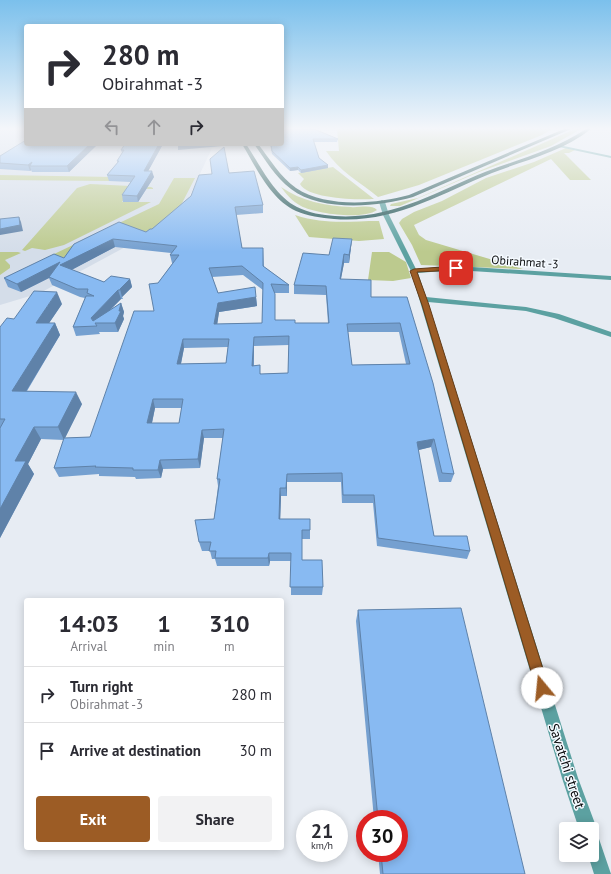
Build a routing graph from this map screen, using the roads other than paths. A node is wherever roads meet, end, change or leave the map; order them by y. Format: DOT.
graph roads {
  1 [pos="261,170"];
  2 [pos="277,170"];
  3 [pos="473,170"];
  4 [pos="498,170"];
  5 [pos="382,202"];
  6 [pos="386,215"];
  7 [pos="414,271"];
  8 [pos="611,278"];
  9 [pos="423,299"];
  10 [pos="611,335"];
  11 [pos="586,822"];
  12 [pos="599,862"];
  13 [pos="603,874"];
  1 -- 6 [label="main road"];
  2 -- 5 [label="main road"];
  3 -- 5 [label="main road"];
  4 -- 6 [label="main road"];
  5 -- 6 [label="street, Savatchi street"];
  6 -- 7 [label="street, Savatchi street"];
  7 -- 8 [label="street, Obirahmat -3"];
  7 -- 9 [label="street, Savatchi street"];
  9 -- 10 [label="street"];
  9 -- 11 [label="street, Savatchi street"];
  12 -- 13 [label="street"];
}
